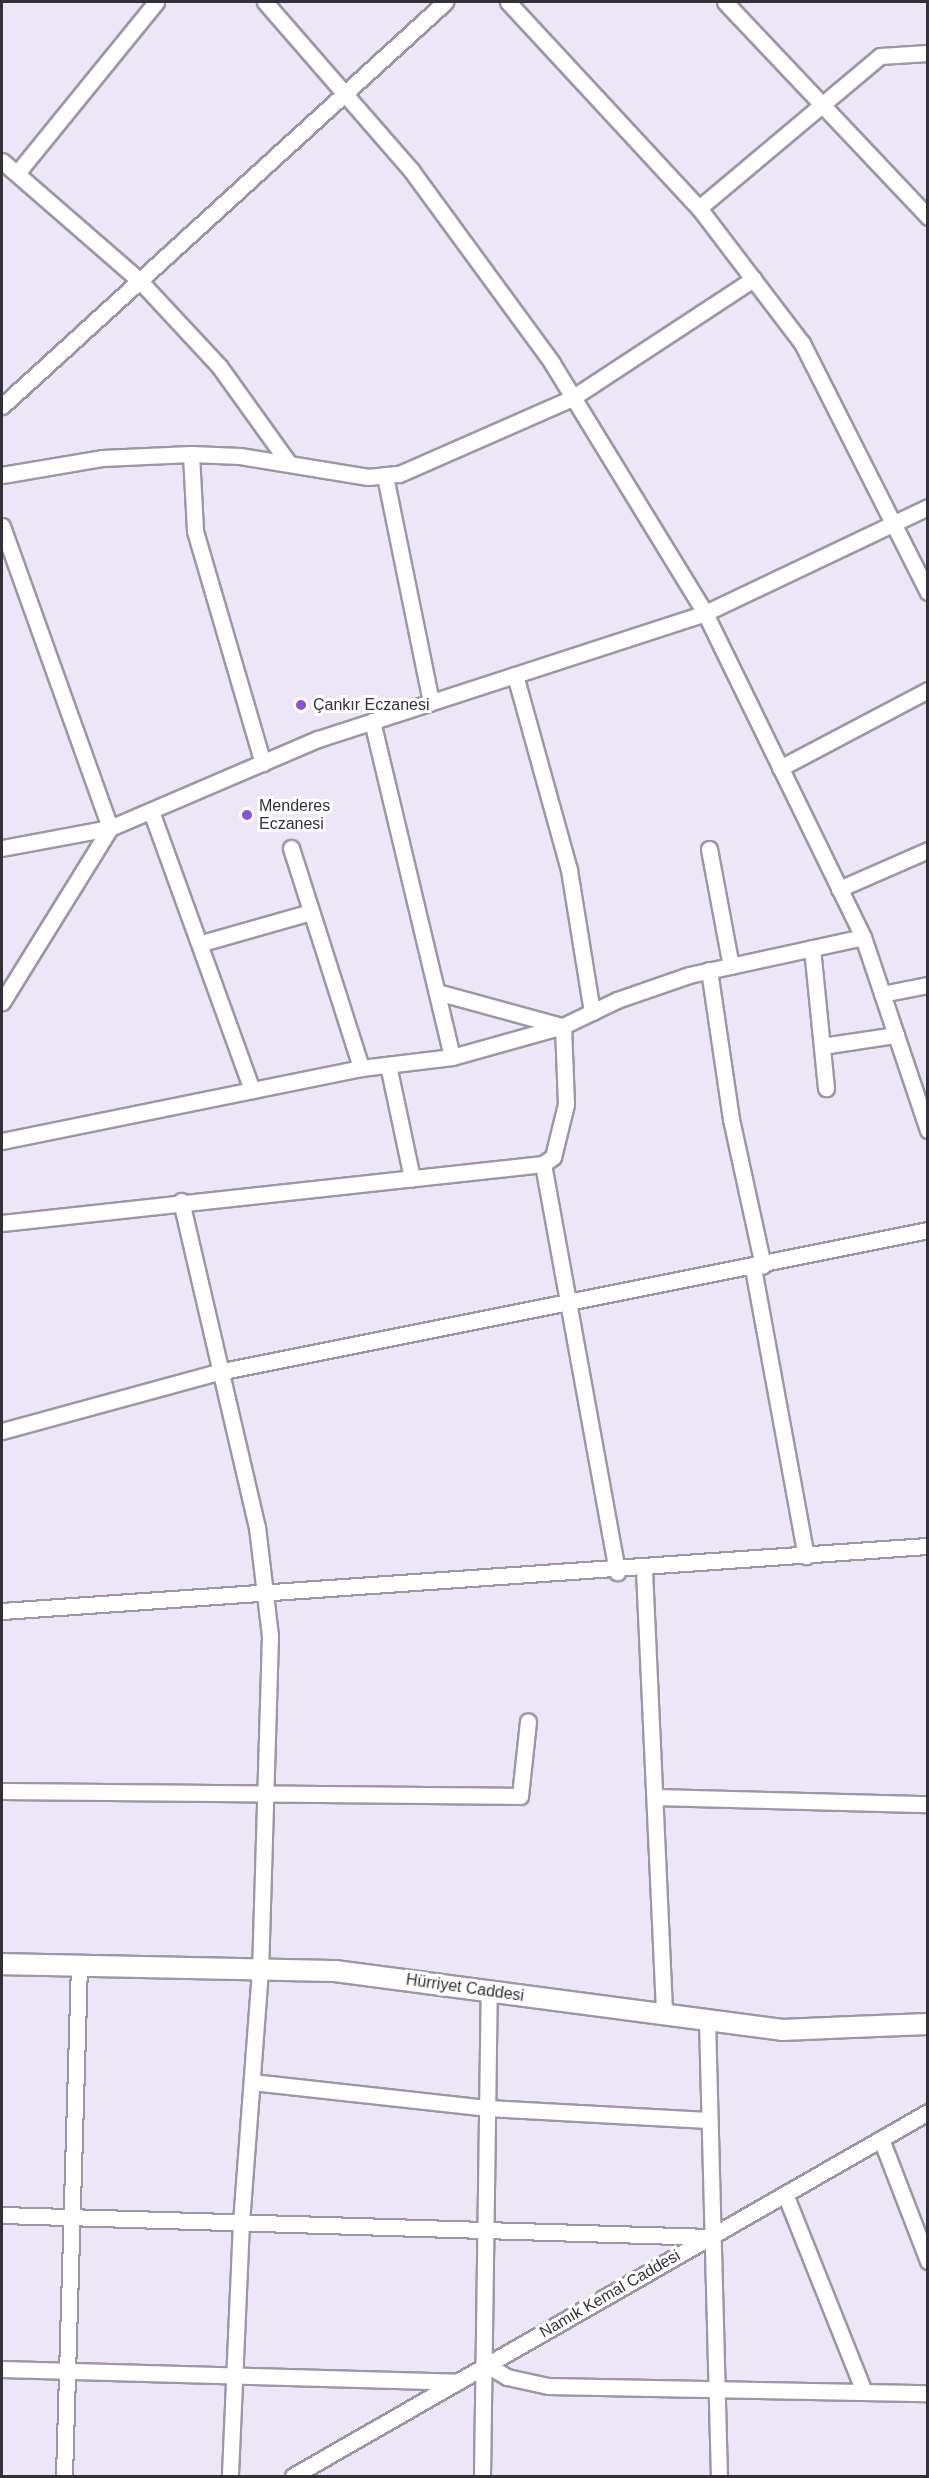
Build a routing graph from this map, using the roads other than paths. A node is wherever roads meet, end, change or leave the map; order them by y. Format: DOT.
graph roads {
  1 [pos="156,2"];
  2 [pos="264,2"];
  3 [pos="445,2"];
  4 [pos="508,2"];
  5 [pos="725,2"];
  6 [pos="927,53"];
  7 [pos="347,96"];
  8 [pos="822,105"];
  9 [pos="2,160"];
  10 [pos="18,172"];
  11 [pos="699,208"];
  12 [pos="927,217"];
  13 [pos="139,279"];
  14 [pos="753,279"];
  15 [pos="573,398"];
  16 [pos="2,406"];
  17 [pos="191,454"];
  18 [pos="288,462"];
  19 [pos="2,475"];
  20 [pos="385,476"];
  21 [pos="927,507"];
  22 [pos="893,525"];
  23 [pos="2,526"];
  24 [pos="927,592"];
  25 [pos="705,613"];
  26 [pos="515,675"];
  27 [pos="927,690"];
  28 [pos="431,702"];
  29 [pos="372,721"];
  30 [pos="263,762"];
  31 [pos="780,768"];
  32 [pos="151,811"];
  33 [pos="110,828"];
  34 [pos="2,848"];
  35 [pos="291,848"];
  36 [pos="709,849"];
  37 [pos="927,850"];
  38 [pos="839,889"];
  39 [pos="311,912"];
  40 [pos="863,937"];
  41 [pos="202,944"];
  42 [pos="812,948"];
  43 [pos="731,966"];
  44 [pos="709,970"];
  45 [pos="927,985"];
  46 [pos="437,992"];
  47 [pos="882,994"];
  48 [pos="2,1002"];
  49 [pos="592,1012"];
  50 [pos="563,1026"];
  51 [pos="896,1035"];
  52 [pos="822,1046"];
  53 [pos="452,1057"];
  54 [pos="388,1065"];
  55 [pos="362,1068"];
  56 [pos="826,1088"];
  57 [pos="252,1090"];
  58 [pos="927,1130"];
  59 [pos="2,1141"];
  60 [pos="543,1164"];
  61 [pos="412,1178"];
  62 [pos="181,1201"];
  63 [pos="2,1223"];
  64 [pos="927,1230"];
  65 [pos="758,1267"];
  66 [pos="568,1305"];
  67 [pos="219,1372"];
  68 [pos="2,1431"];
  69 [pos="927,1546"];
  70 [pos="806,1556"];
  71 [pos="644,1570"];
  72 [pos="617,1572"];
  73 [pos="265,1593"];
  74 [pos="2,1611"];
  75 [pos="528,1720"];
  76 [pos="2,1791"];
  77 [pos="266,1795"];
  78 [pos="655,1797"];
  79 [pos="927,1803"];
  80 [pos="2,1964"];
  81 [pos="80,1966"];
  82 [pos="260,1970"];
  83 [pos="489,1992"];
  84 [pos="664,2015"];
  85 [pos="707,2020"];
  86 [pos="927,2024"];
  87 [pos="252,2082"];
  88 [pos="487,2108"];
  89 [pos="927,2112"];
  90 [pos="708,2120"];
  91 [pos="881,2139"];
  92 [pos="785,2194"];
  93 [pos="2,2215"];
  94 [pos="72,2217"];
  95 [pos="241,2222"];
  96 [pos="484,2228"];
  97 [pos="710,2237"];
  98 [pos="927,2261"];
  99 [pos="484,2367"];
  100 [pos="2,2369"];
  101 [pos="68,2370"];
  102 [pos="235,2372"];
  103 [pos="458,2382"];
  104 [pos="716,2388"];
  105 [pos="864,2392"];
  106 [pos="927,2393"];
  107 [pos="64,2476"];
  108 [pos="231,2476"];
  109 [pos="293,2476"];
  110 [pos="482,2476"];
  111 [pos="719,2476"];
  1 -- 10 [label="street"];
  2 -- 7 [label="street"];
  3 -- 7 [label="street"];
  4 -- 11 [label="street"];
  5 -- 8 [label="street"];
  6 -- 8 [label="street"];
  7 -- 13 [label="street"];
  7 -- 15 [label="street"];
  8 -- 11 [label="street"];
  8 -- 12 [label="street"];
  9 -- 10 [label="street"];
  10 -- 13 [label="street"];
  11 -- 14 [label="street"];
  13 -- 16 [label="street"];
  13 -- 18 [label="street"];
  14 -- 15 [label="street"];
  14 -- 22 [label="street"];
  15 -- 20 [label="street"];
  15 -- 25 [label="street"];
  17 -- 18 [label="street"];
  17 -- 19 [label="street"];
  17 -- 30 [label="street"];
  18 -- 20 [label="street"];
  20 -- 28 [label="street"];
  21 -- 22 [label="street"];
  22 -- 24 [label="street"];
  22 -- 25 [label="street"];
  23 -- 33 [label="street"];
  25 -- 26 [label="street"];
  25 -- 31 [label="street"];
  26 -- 28 [label="street"];
  26 -- 49 [label="street"];
  27 -- 31 [label="street"];
  28 -- 29 [label="street"];
  29 -- 30 [label="street"];
  29 -- 46 [label="street"];
  30 -- 32 [label="street"];
  31 -- 38 [label="street"];
  32 -- 33 [label="street"];
  32 -- 41 [label="street"];
  33 -- 34 [label="street"];
  33 -- 48 [label="street"];
  35 -- 39 [label="street"];
  36 -- 43 [label="street"];
  37 -- 38 [label="street"];
  38 -- 40 [label="street"];
  39 -- 41 [label="street"];
  39 -- 55 [label="street"];
  40 -- 42 [label="street"];
  40 -- 47 [label="street"];
  41 -- 57 [label="street"];
  42 -- 43 [label="street"];
  42 -- 52 [label="street"];
  43 -- 44 [label="street"];
  44 -- 49 [label="street"];
  44 -- 65 [label="street"];
  45 -- 47 [label="street"];
  46 -- 50 [label="street"];
  46 -- 53 [label="street"];
  47 -- 51 [label="street"];
  49 -- 50 [label="street"];
  50 -- 53 [label="street"];
  50 -- 60 [label="street"];
  51 -- 52 [label="street"];
  51 -- 58 [label="street"];
  52 -- 56 [label="street"];
  53 -- 54 [label="street"];
  54 -- 55 [label="street"];
  54 -- 61 [label="street"];
  55 -- 57 [label="street"];
  57 -- 59 [label="street"];
  60 -- 61 [label="street"];
  60 -- 66 [label="street"];
  61 -- 62 [label="street"];
  62 -- 63 [label="street"];
  62 -- 67 [label="street"];
  64 -- 65 [label="street"];
  65 -- 66 [label="street"];
  65 -- 70 [label="street"];
  66 -- 67 [label="street"];
  66 -- 72 [label="street"];
  67 -- 68 [label="street"];
  67 -- 73 [label="street"];
  69 -- 70 [label="street"];
  70 -- 71 [label="street"];
  71 -- 72 [label="street"];
  71 -- 78 [label="street"];
  72 -- 73 [label="street"];
  73 -- 74 [label="street"];
  73 -- 77 [label="street"];
  75 -- 77 [label="street"];
  76 -- 77 [label="street"];
  77 -- 82 [label="street"];
  78 -- 79 [label="street"];
  78 -- 84 [label="street"];
  80 -- 81 [label="street, Hürriyet Caddesi"];
  81 -- 82 [label="street, Hürriyet Caddesi"];
  81 -- 94 [label="street"];
  82 -- 83 [label="street, Hürriyet Caddesi"];
  82 -- 87 [label="street"];
  83 -- 84 [label="street, Hürriyet Caddesi"];
  83 -- 88 [label="street"];
  84 -- 85 [label="street, Hürriyet Caddesi"];
  85 -- 86 [label="street, Hürriyet Caddesi"];
  85 -- 90 [label="street"];
  87 -- 88 [label="street"];
  87 -- 95 [label="street"];
  88 -- 90 [label="street"];
  88 -- 96 [label="street"];
  89 -- 91 [label="street, Namık Kemal Caddesi"];
  90 -- 97 [label="street"];
  91 -- 92 [label="street, Namık Kemal Caddesi"];
  91 -- 98 [label="street"];
  92 -- 97 [label="street, Namık Kemal Caddesi"];
  92 -- 105 [label="street"];
  93 -- 94 [label="street"];
  94 -- 95 [label="street"];
  94 -- 101 [label="street"];
  95 -- 96 [label="street"];
  95 -- 102 [label="street"];
  96 -- 97 [label="street"];
  96 -- 99 [label="street"];
  97 -- 99 [label="street, Namık Kemal Caddesi"];
  97 -- 104 [label="street"];
  99 -- 103 [label="street, Namık Kemal Caddesi"];
  99 -- 104 [label="street"];
  99 -- 110 [label="street"];
  100 -- 101 [label="street"];
  101 -- 102 [label="street"];
  101 -- 107 [label="street"];
  102 -- 103 [label="street"];
  102 -- 108 [label="street"];
  103 -- 109 [label="street, Namık Kemal Caddesi"];
  104 -- 105 [label="street"];
  104 -- 111 [label="street"];
  105 -- 106 [label="street"];
}
